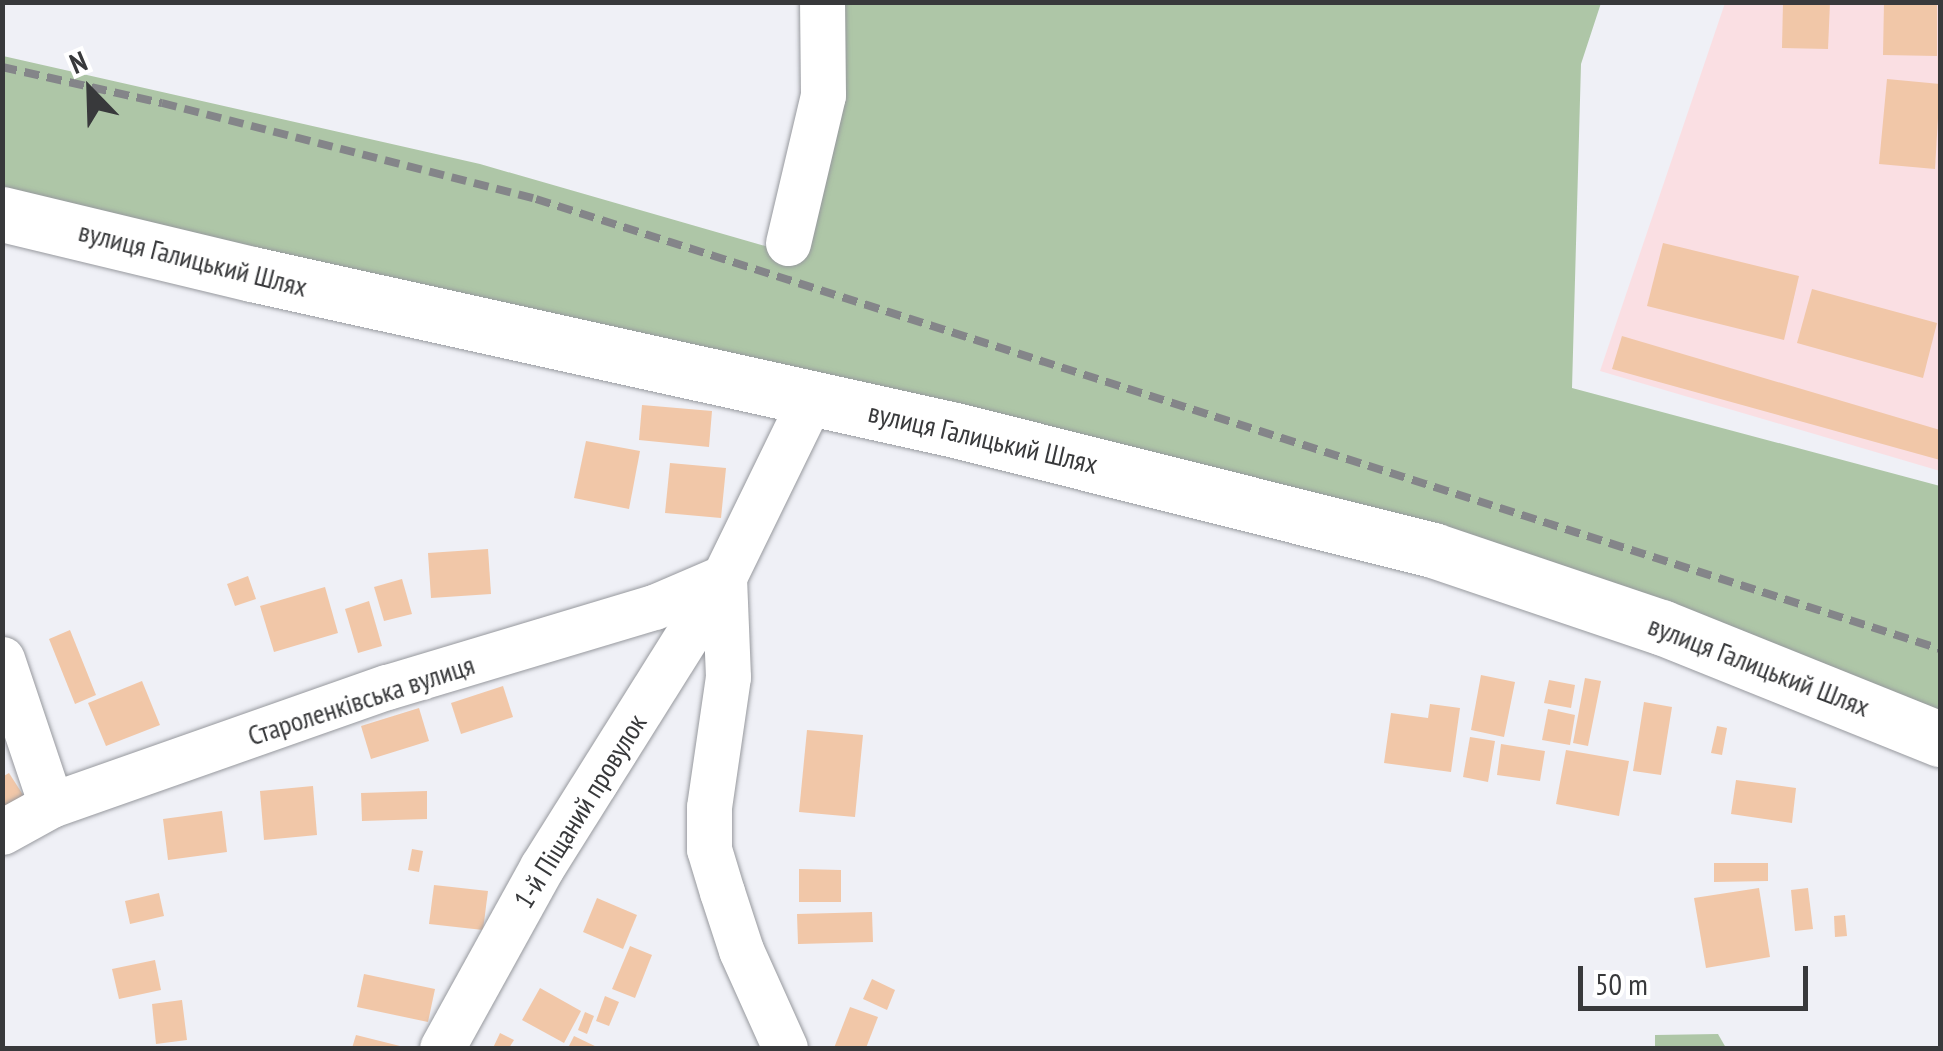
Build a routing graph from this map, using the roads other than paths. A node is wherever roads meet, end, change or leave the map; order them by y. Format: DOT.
graph roads {
  1 [pos="822,2"];
  2 [pos="2,214"];
  3 [pos="788,243"];
  4 [pos="811,399"];
  5 [pos="724,578"];
  6 [pos="2,660"];
  7 [pos="1940,740"];
  8 [pos="51,805"];
  9 [pos="2,832"];
  10 [pos="442,1048"];
  11 [pos="784,1048"];
  1 -- 3 [label="street"];
  2 -- 4 [label="highway, вулиця Галицький Шлях"];
  4 -- 5 [label="street, 1-й Піщаний провулок"];
  4 -- 7 [label="highway, вулиця Галицький Шлях"];
  5 -- 8 [label="street, Староленківська вулиця"];
  5 -- 10 [label="street, 1-й Піщаний провулок"];
  5 -- 11 [label="street"];
  6 -- 8 [label="street"];
  8 -- 9 [label="street, Староленківська вулиця"];
}
